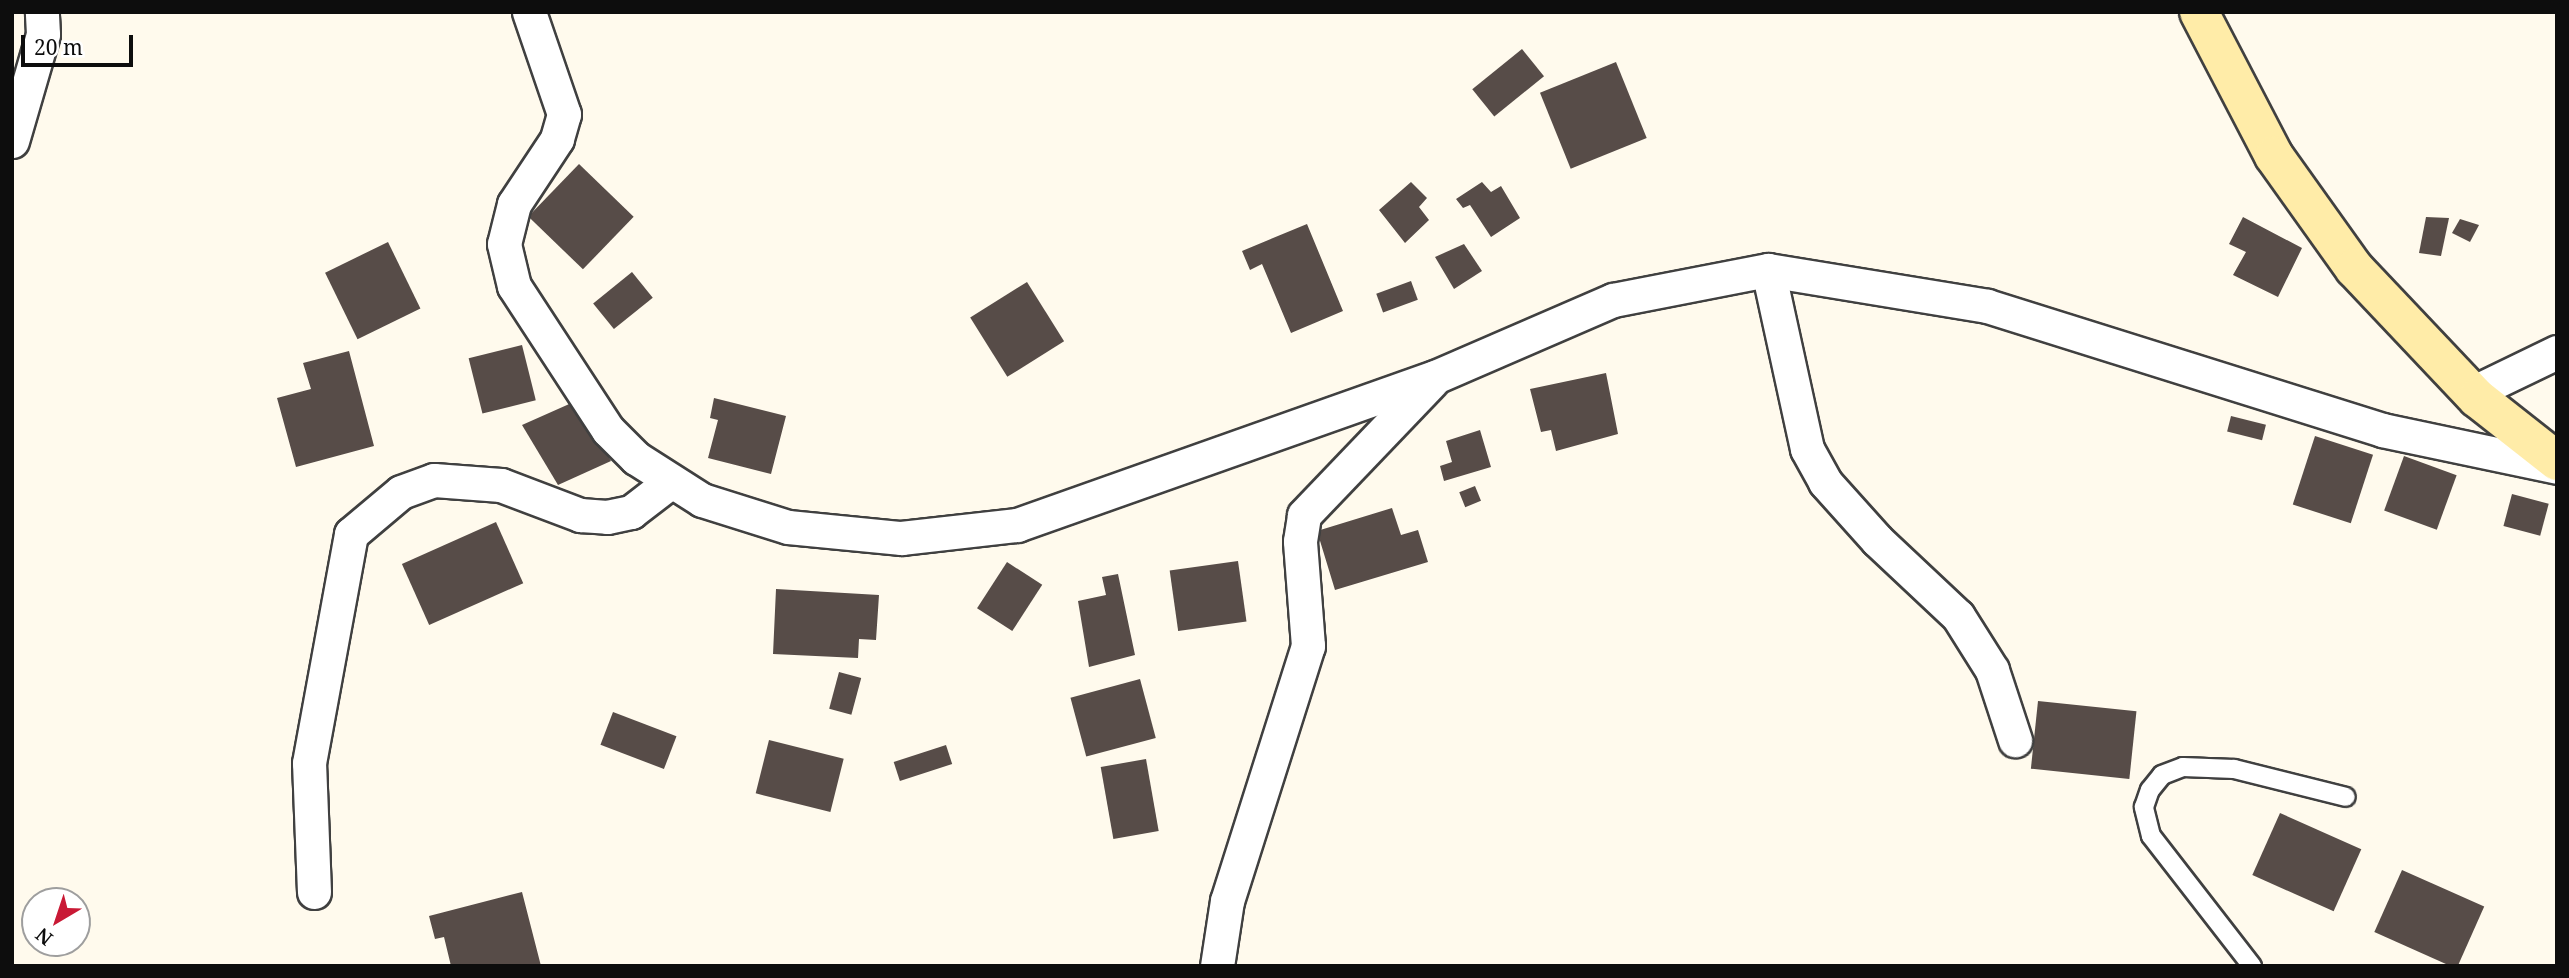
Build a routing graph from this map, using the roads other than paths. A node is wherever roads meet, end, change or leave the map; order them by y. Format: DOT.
graph roads {
  1 [pos="43,12"];
  2 [pos="529,12"];
  3 [pos="2199,12"];
  4 [pos="12,141"];
  5 [pos="1768,270"];
  6 [pos="2557,352"];
  7 [pos="1435,377"];
  8 [pos="2472,393"];
  9 [pos="2557,461"];
  10 [pos="2557,467"];
  11 [pos="670,482"];
  12 [pos="2015,740"];
  13 [pos="2346,797"];
  14 [pos="314,892"];
  15 [pos="1217,966"];
  16 [pos="2252,966"];
  1 -- 4 [label="street"];
  2 -- 11 [label="street"];
  3 -- 8 [label="street"];
  5 -- 7 [label="street"];
  5 -- 10 [label="street"];
  5 -- 12 [label="street"];
  6 -- 8 [label="street"];
  7 -- 11 [label="street"];
  7 -- 15 [label="street"];
  8 -- 9 [label="street"];
  11 -- 14 [label="street"];
  13 -- 16 [label="lane"];
}
